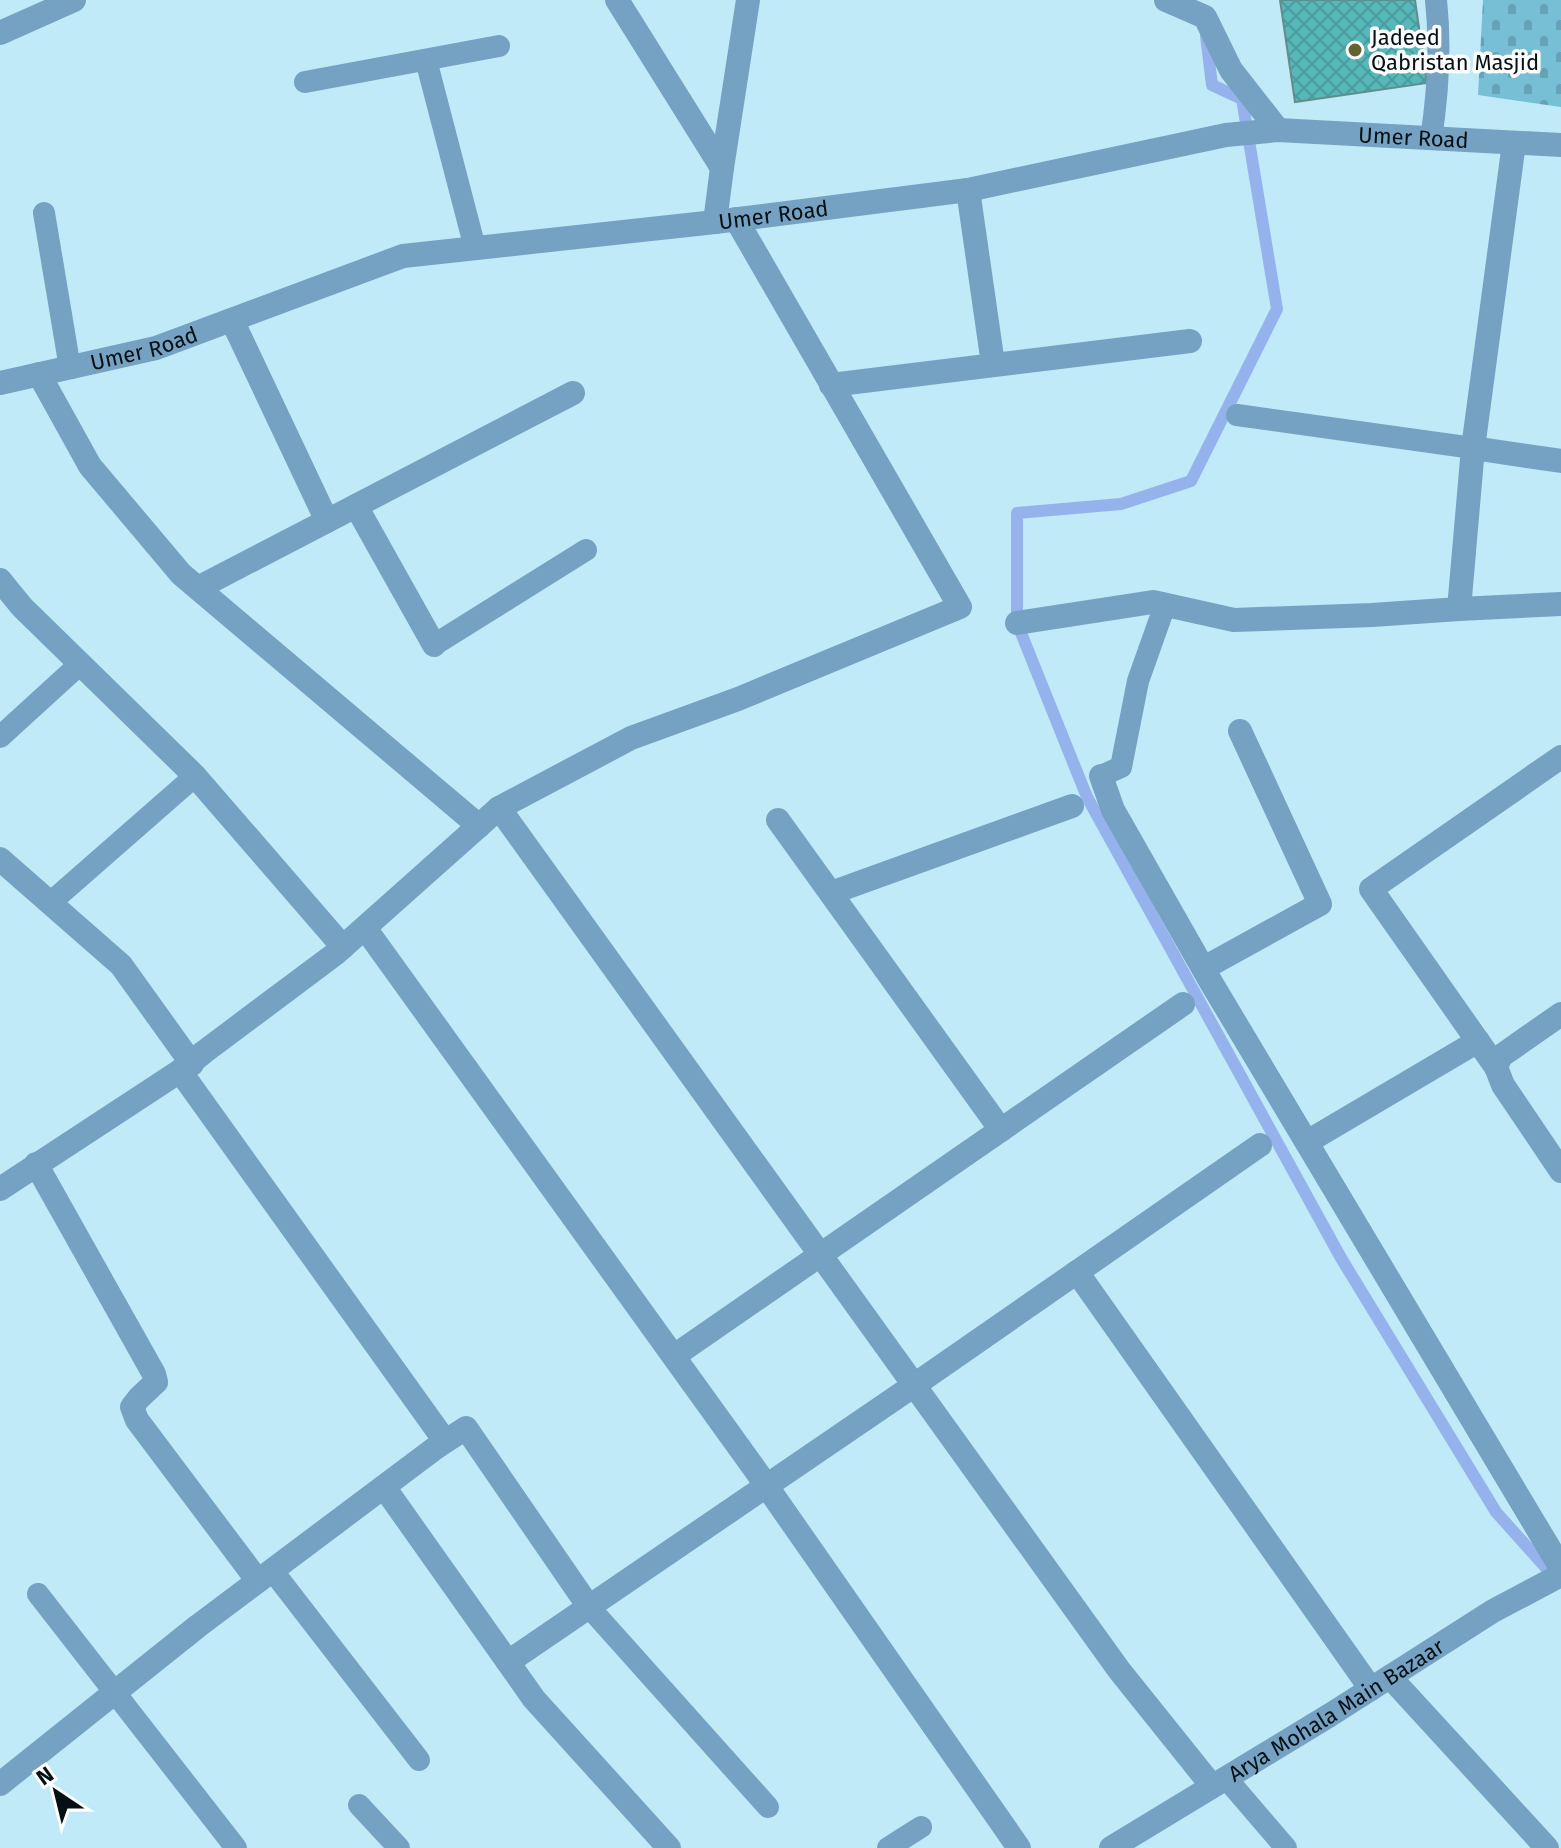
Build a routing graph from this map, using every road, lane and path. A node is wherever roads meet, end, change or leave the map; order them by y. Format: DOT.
graph roads {
  1 [pos="74,0"];
  2 [pos="617,0"];
  3 [pos="748,0"];
  4 [pos="1166,0"];
  5 [pos="1436,0"];
  6 [pos="0,33"];
  7 [pos="499,46"];
  8 [pos="426,60"];
  9 [pos="305,82"];
  10 [pos="1278,130"];
  11 [pos="1431,139"];
  12 [pos="1514,143"];
  13 [pos="1561,145"];
  14 [pos="722,168"];
  15 [pos="968,190"];
  16 [pos="44,213"];
  17 [pos="726,220"];
  18 [pos="475,248"];
  19 [pos="232,320"];
  20 [pos="1190,341"];
  21 [pos="993,364"];
  22 [pos="70,368"];
  23 [pos="39,374"];
  24 [pos="0,383"];
  25 [pos="831,385"];
  26 [pos="573,393"];
  27 [pos="1237,415"];
  28 [pos="1473,448"];
  29 [pos="1561,461"];
  30 [pos="356,506"];
  31 [pos="327,521"];
  32 [pos="586,550"];
  33 [pos="0,580"];
  34 [pos="198,588"];
  35 [pos="1561,604"];
  36 [pos="1165,605"];
  37 [pos="1459,609"];
  38 [pos="1017,623"];
  39 [pos="434,645"];
  40 [pos="80,664"];
  41 [pos="1240,731"];
  42 [pos="0,737"];
  43 [pos="1561,757"];
  44 [pos="195,776"];
  45 [pos="1101,776"];
  46 [pos="1072,806"];
  47 [pos="499,808"];
  48 [pos="778,820"];
  49 [pos="479,826"];
  50 [pos="0,859"];
  51 [pos="831,893"];
  52 [pos="50,903"];
  53 [pos="365,928"];
  54 [pos="343,947"];
  55 [pos="1204,968"];
  56 [pos="1183,1004"];
  57 [pos="1561,1014"];
  58 [pos="1478,1041"];
  59 [pos="1496,1067"];
  60 [pos="186,1068"];
  61 [pos="1001,1130"];
  62 [pos="1307,1142"];
  63 [pos="1260,1145"];
  64 [pos="36,1164"];
  65 [pos="1561,1171"];
  66 [pos="0,1189"];
  67 [pos="819,1256"];
  68 [pos="1077,1272"];
  69 [pos="674,1356"];
  70 [pos="913,1386"];
  71 [pos="438,1446"];
  72 [pos="766,1485"];
  73 [pos="384,1487"];
  74 [pos="1561,1568"];
  75 [pos="265,1575"];
  76 [pos="1561,1575"];
  77 [pos="38,1594"];
  78 [pos="589,1607"];
  79 [pos="508,1662"];
  80 [pos="1380,1683"];
  81 [pos="114,1693"];
  82 [pos="419,1760"];
  83 [pos="1219,1782"];
  84 [pos="0,1784"];
  85 [pos="359,1805"];
  86 [pos="768,1807"];
  87 [pos="921,1827"];
  88 [pos="236,1848"];
  89 [pos="399,1848"];
  90 [pos="669,1848"];
  91 [pos="888,1848"];
  92 [pos="1019,1848"];
  93 [pos="1111,1848"];
  94 [pos="1286,1848"];
  95 [pos="1547,1848"];
  1 -- 6 [label="street"];
  2 -- 14 [label="street"];
  3 -- 14 [label="street"];
  4 -- 10 [label="street"];
  5 -- 11 [label="lane"];
  7 -- 8 [label="lane"];
  8 -- 9 [label="lane"];
  8 -- 18 [label="lane"];
  10 -- 11 [label="street, Umer Road"];
  10 -- 15 [label="street, Umer Road"];
  11 -- 12 [label="street, Umer Road"];
  12 -- 13 [label="street, Umer Road"];
  12 -- 28 [label="street"];
  14 -- 17 [label="street"];
  15 -- 17 [label="street, Umer Road"];
  15 -- 21 [label="street"];
  16 -- 22 [label="lane"];
  17 -- 18 [label="street, Umer Road"];
  17 -- 25 [label="street"];
  18 -- 19 [label="street, Umer Road"];
  19 -- 22 [label="street, Umer Road"];
  19 -- 31 [label="street"];
  20 -- 21 [label="street"];
  21 -- 25 [label="street"];
  22 -- 23 [label="street, Umer Road"];
  23 -- 24 [label="street, Umer Road"];
  23 -- 34 [label="street"];
  25 -- 47 [label="street"];
  26 -- 30 [label="street"];
  27 -- 28 [label="lane"];
  28 -- 29 [label="street"];
  28 -- 37 [label="street"];
  30 -- 31 [label="street"];
  30 -- 39 [label="street"];
  31 -- 34 [label="street"];
  32 -- 39 [label="lane"];
  33 -- 40 [label="street"];
  34 -- 49 [label="street"];
  35 -- 37 [label="street"];
  36 -- 37 [label="street"];
  36 -- 38 [label="street"];
  36 -- 45 [label="lane"];
  40 -- 42 [label="lane"];
  40 -- 44 [label="street"];
  41 -- 55 [label="street"];
  43 -- 58 [label="street"];
  44 -- 52 [label="lane"];
  44 -- 54 [label="street"];
  45 -- 55 [label="street"];
  46 -- 51 [label="street"];
  47 -- 49 [label="street"];
  47 -- 67 [label="street"];
  48 -- 51 [label="street"];
  49 -- 53 [label="street"];
  50 -- 52 [label="street"];
  51 -- 61 [label="street"];
  52 -- 60 [label="street"];
  53 -- 54 [label="street"];
  53 -- 69 [label="street"];
  54 -- 60 [label="street"];
  55 -- 62 [label="street"];
  56 -- 61 [label="street"];
  57 -- 59 [label="street"];
  58 -- 59 [label="street"];
  58 -- 62 [label="street"];
  59 -- 65 [label="street"];
  60 -- 64 [label="street"];
  60 -- 71 [label="street"];
  61 -- 67 [label="street"];
  62 -- 74 [label="street"];
  63 -- 68 [label="street"];
  64 -- 66 [label="street"];
  64 -- 75 [label="street"];
  67 -- 69 [label="street"];
  67 -- 70 [label="street"];
  68 -- 70 [label="street"];
  68 -- 80 [label="street"];
  69 -- 72 [label="street"];
  70 -- 72 [label="street"];
  70 -- 83 [label="street"];
  71 -- 73 [label="street"];
  71 -- 78 [label="street"];
  72 -- 78 [label="street"];
  72 -- 92 [label="street"];
  73 -- 75 [label="street"];
  73 -- 79 [label="street"];
  75 -- 81 [label="street"];
  75 -- 82 [label="lane"];
  76 -- 80 [label="street, Arya Mohala Main Bazaar"];
  77 -- 81 [label="lane"];
  78 -- 79 [label="street"];
  78 -- 86 [label="lane"];
  79 -- 90 [label="street"];
  80 -- 83 [label="street, Arya Mohala Main Bazaar"];
  80 -- 95 [label="street"];
  81 -- 84 [label="street"];
  81 -- 88 [label="lane"];
  83 -- 93 [label="street, Arya Mohala Main Bazaar"];
  83 -- 94 [label="lane"];
  85 -- 89 [label="lane"];
  87 -- 91 [label="lane"];
}
